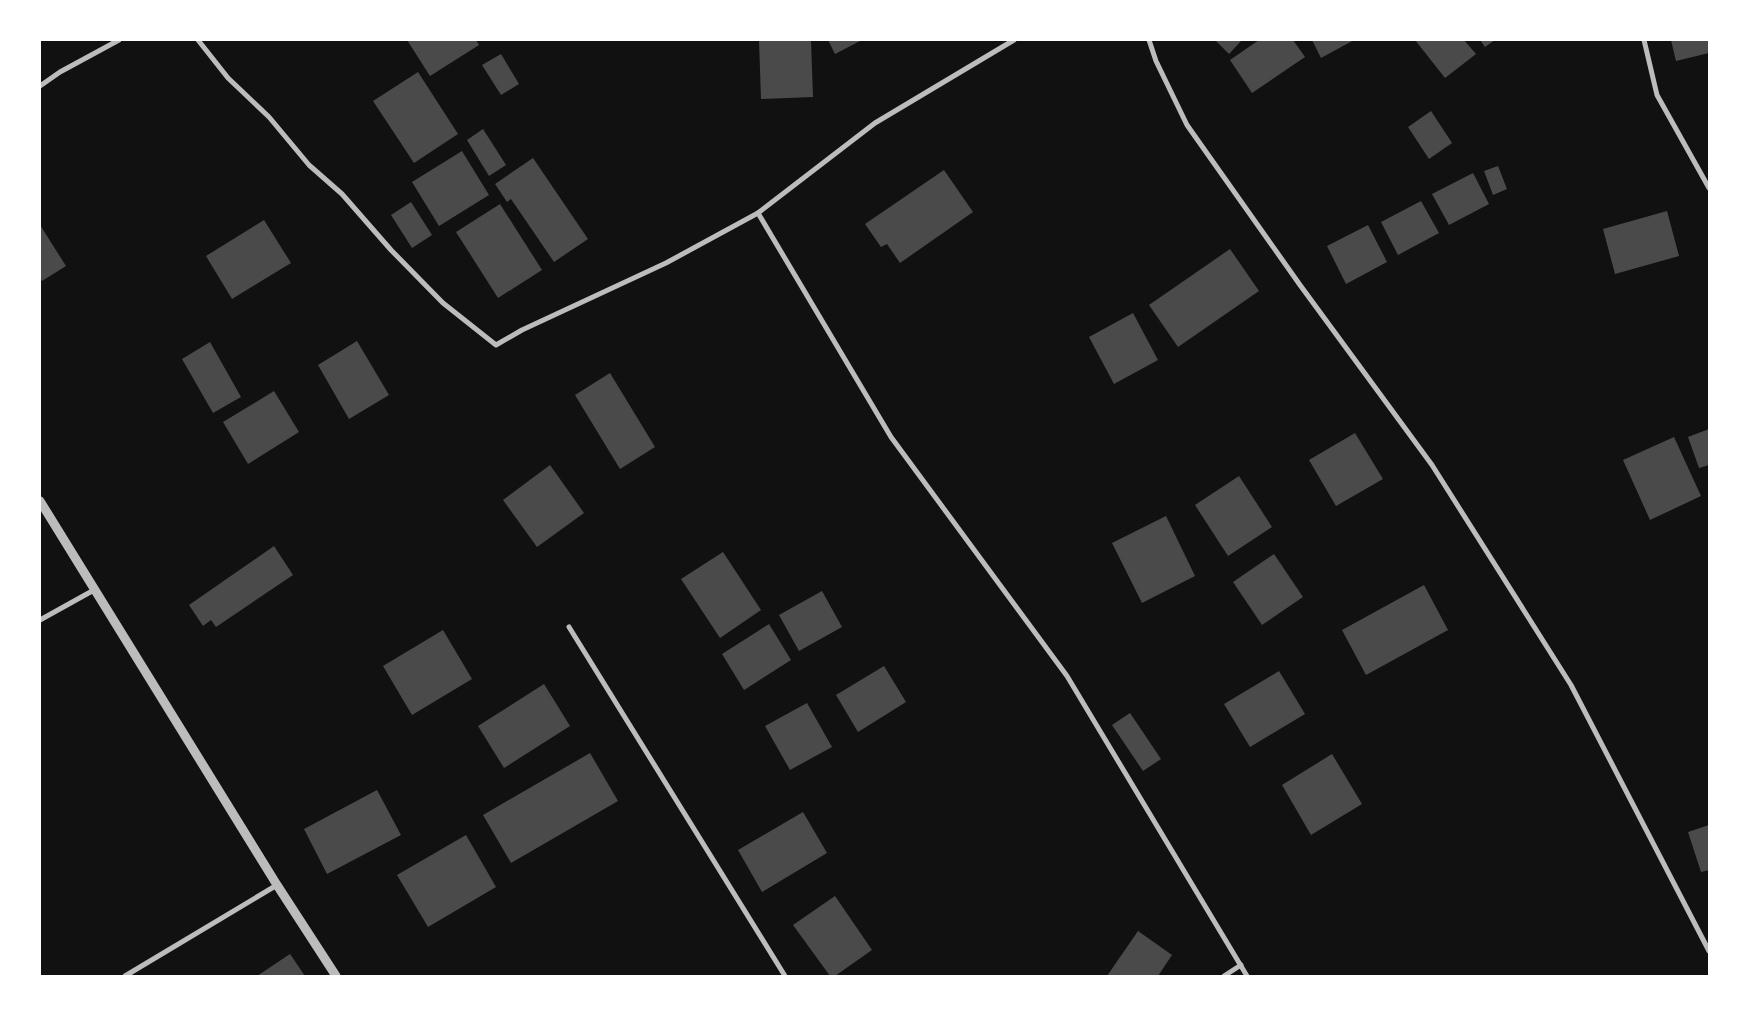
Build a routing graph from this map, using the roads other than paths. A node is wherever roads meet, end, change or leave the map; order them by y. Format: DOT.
graph roads {
  1 [pos="119,40"];
  2 [pos="198,40"];
  3 [pos="1014,40"];
  4 [pos="1149,40"];
  5 [pos="1644,40"];
  6 [pos="40,86"];
  7 [pos="1709,188"];
  8 [pos="758,213"];
  9 [pos="40,501"];
  10 [pos="94,590"];
  11 [pos="40,620"];
  12 [pos="570,627"];
  13 [pos="277,885"];
  14 [pos="1709,951"];
  15 [pos="1241,965"];
  16 [pos="125,976"];
  17 [pos="336,976"];
  18 [pos="785,976"];
  19 [pos="1224,976"];
  20 [pos="1247,976"];
  1 -- 6 [label="street"];
  2 -- 8 [label="street"];
  3 -- 8 [label="street"];
  4 -- 14 [label="street"];
  5 -- 7 [label="street"];
  8 -- 15 [label="street"];
  9 -- 10 [label="street"];
  10 -- 11 [label="street"];
  10 -- 13 [label="street"];
  12 -- 18 [label="street"];
  13 -- 16 [label="street"];
  13 -- 17 [label="street"];
  15 -- 19 [label="street"];
  15 -- 20 [label="street"];
}
